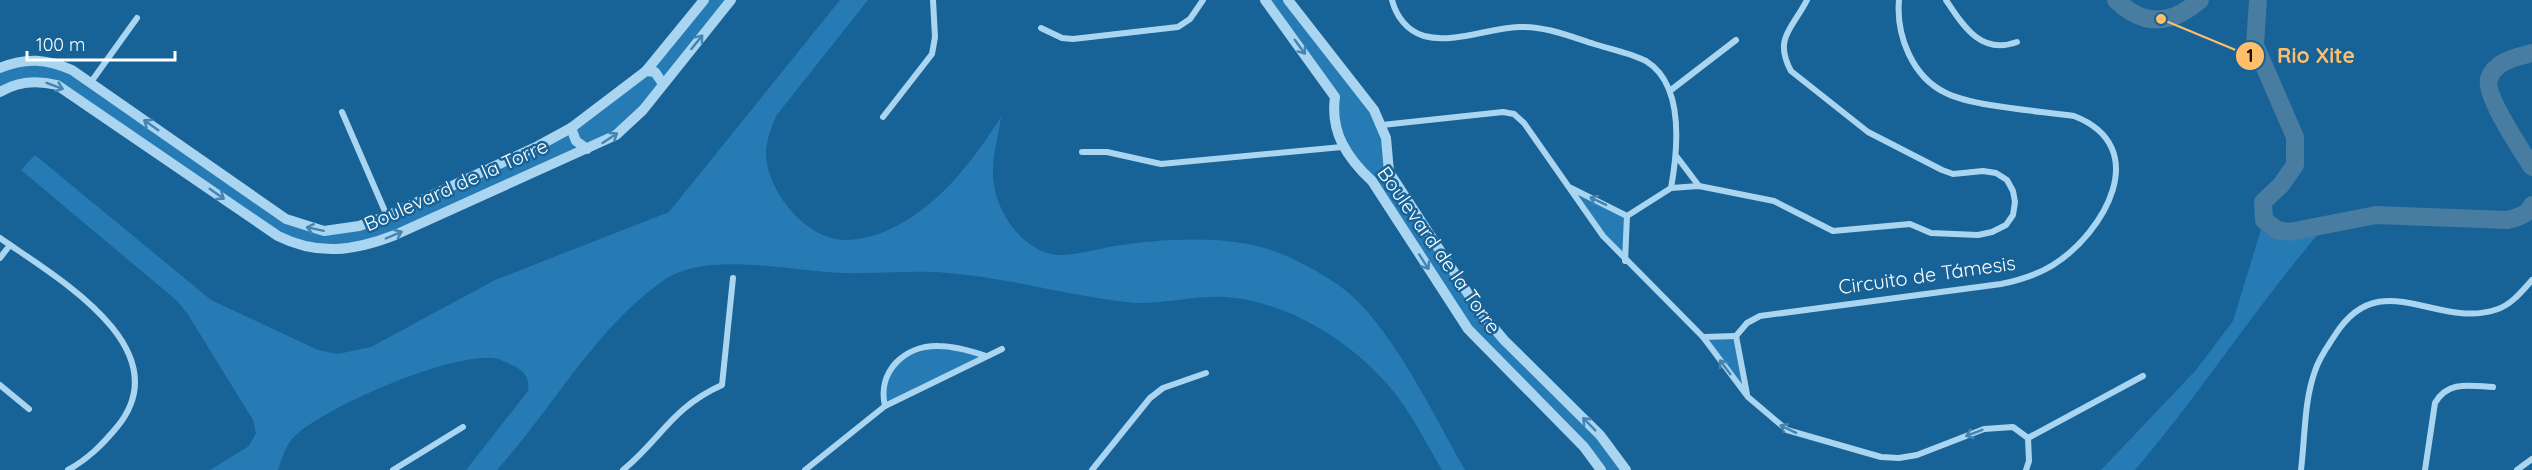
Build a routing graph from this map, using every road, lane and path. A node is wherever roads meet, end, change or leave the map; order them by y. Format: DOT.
graph roads {
  1 [pos="704,0"];
  2 [pos="731,0"];
  3 [pos="933,0"];
  4 [pos="1203,0"];
  5 [pos="1265,0"];
  6 [pos="1288,0"];
  7 [pos="1392,0"];
  8 [pos="1807,0"];
  9 [pos="1899,0"];
  10 [pos="1946,0"];
  11 [pos="137,18"];
  12 [pos="1041,28"];
  13 [pos="1736,40"];
  14 [pos="2017,42"];
  15 [pos="0,68"];
  16 [pos="646,70"];
  17 [pos="91,82"];
  18 [pos="663,84"];
  19 [pos="1356,89"];
  20 [pos="1671,90"];
  21 [pos="0,92"];
  22 [pos="1335,97"];
  23 [pos="342,112"];
  24 [pos="883,117"];
  25 [pos="1382,125"];
  26 [pos="571,128"];
  27 [pos="1342,147"];
  28 [pos="587,149"];
  29 [pos="1082,152"];
  30 [pos="1677,157"];
  31 [pos="1389,172"];
  32 [pos="1372,181"];
  33 [pos="1698,186"];
  34 [pos="1569,187"];
  35 [pos="1671,188"];
  36 [pos="387,216"];
  37 [pos="1627,216"];
  38 [pos="0,238"];
  39 [pos="10,245"];
  40 [pos="0,258"];
  41 [pos="1625,261"];
  42 [pos="733,278"];
  43 [pos="2532,280"];
  44 [pos="1736,336"];
  45 [pos="1703,337"];
  46 [pos="1002,349"];
  47 [pos="987,356"];
  48 [pos="1206,374"];
  49 [pos="2143,376"];
  50 [pos="0,385"];
  51 [pos="2493,387"];
  52 [pos="1748,396"];
  53 [pos="885,406"];
  54 [pos="29,409"];
  55 [pos="463,427"];
  56 [pos="2028,438"];
  57 [pos="2532,459"];
  58 [pos="68,470"];
  59 [pos="393,470"];
  60 [pos="623,470"];
  61 [pos="805,470"];
  62 [pos="1092,470"];
  63 [pos="1601,470"];
  64 [pos="1626,470"];
  65 [pos="2026,470"];
  66 [pos="2301,470"];
  67 [pos="2425,470"];
  68 [pos="2517,470"];
  1 -- 16 [label="street, Boulevard de la Torre"];
  18 -- 2 [label="street, Boulevard de la Torre, one-way"];
  3 -- 24 [label="street"];
  4 -- 12 [label="street"];
  5 -- 22 [label="street, one-way"];
  6 -- 19 [label="street, Boulevard de la Torre"];
  7 -- 20 [label="street"];
  8 -- 33 [label="street"];
  9 -- 44 [label="street, Circuito de Támesis"];
  10 -- 14 [label="street"];
  11 -- 17 [label="street"];
  13 -- 20 [label="street"];
  15 -- 17 [label="street, Boulevard de la Torre"];
  16 -- 18 [label="street"];
  16 -- 26 [label="street, Boulevard de la Torre"];
  36 -- 17 [label="street, Boulevard de la Torre, one-way"];
  28 -- 18 [label="street, Boulevard de la Torre, one-way"];
  19 -- 22 [label="street"];
  19 -- 25 [label="street, Boulevard de la Torre"];
  20 -- 30 [label="street"];
  21 -- 28 [label="street, Boulevard de la Torre, one-way"];
  22 -- 27 [label="street, Boulevard de la Torre"];
  23 -- 36 [label="street"];
  25 -- 31 [label="street, Boulevard de la Torre"];
  25 -- 34 [label="street"];
  26 -- 28 [label="street"];
  26 -- 36 [label="street, Boulevard de la Torre"];
  27 -- 29 [label="street"];
  27 -- 32 [label="street, Boulevard de la Torre"];
  30 -- 33 [label="street"];
  30 -- 35 [label="street"];
  31 -- 32 [label="street"];
  64 -- 31 [label="street, Boulevard de la Torre, one-way"];
  32 -- 63 [label="street, Boulevard de la Torre, one-way"];
  33 -- 35 [label="street"];
  37 -- 34 [label="street, one-way"];
  34 -- 41 [label="street"];
  35 -- 37 [label="street"];
  37 -- 41 [label="street"];
  38 -- 39 [label="street"];
  39 -- 40 [label="street"];
  39 -- 58 [label="street"];
  41 -- 45 [label="street"];
  42 -- 60 [label="street"];
  43 -- 66 [label="street"];
  44 -- 45 [label="street"];
  44 -- 52 [label="street"];
  52 -- 45 [label="street, one-way"];
  46 -- 47 [label="street"];
  47 -- 53 [label="street"];
  47 -- 53 [label="street"];
  48 -- 62 [label="street"];
  49 -- 56 [label="street"];
  50 -- 54 [label="street"];
  51 -- 67 [label="street"];
  56 -- 52 [label="street, one-way"];
  53 -- 61 [label="street"];
  55 -- 59 [label="street"];
  56 -- 65 [label="street"];
  57 -- 68 [label="street"];
}
